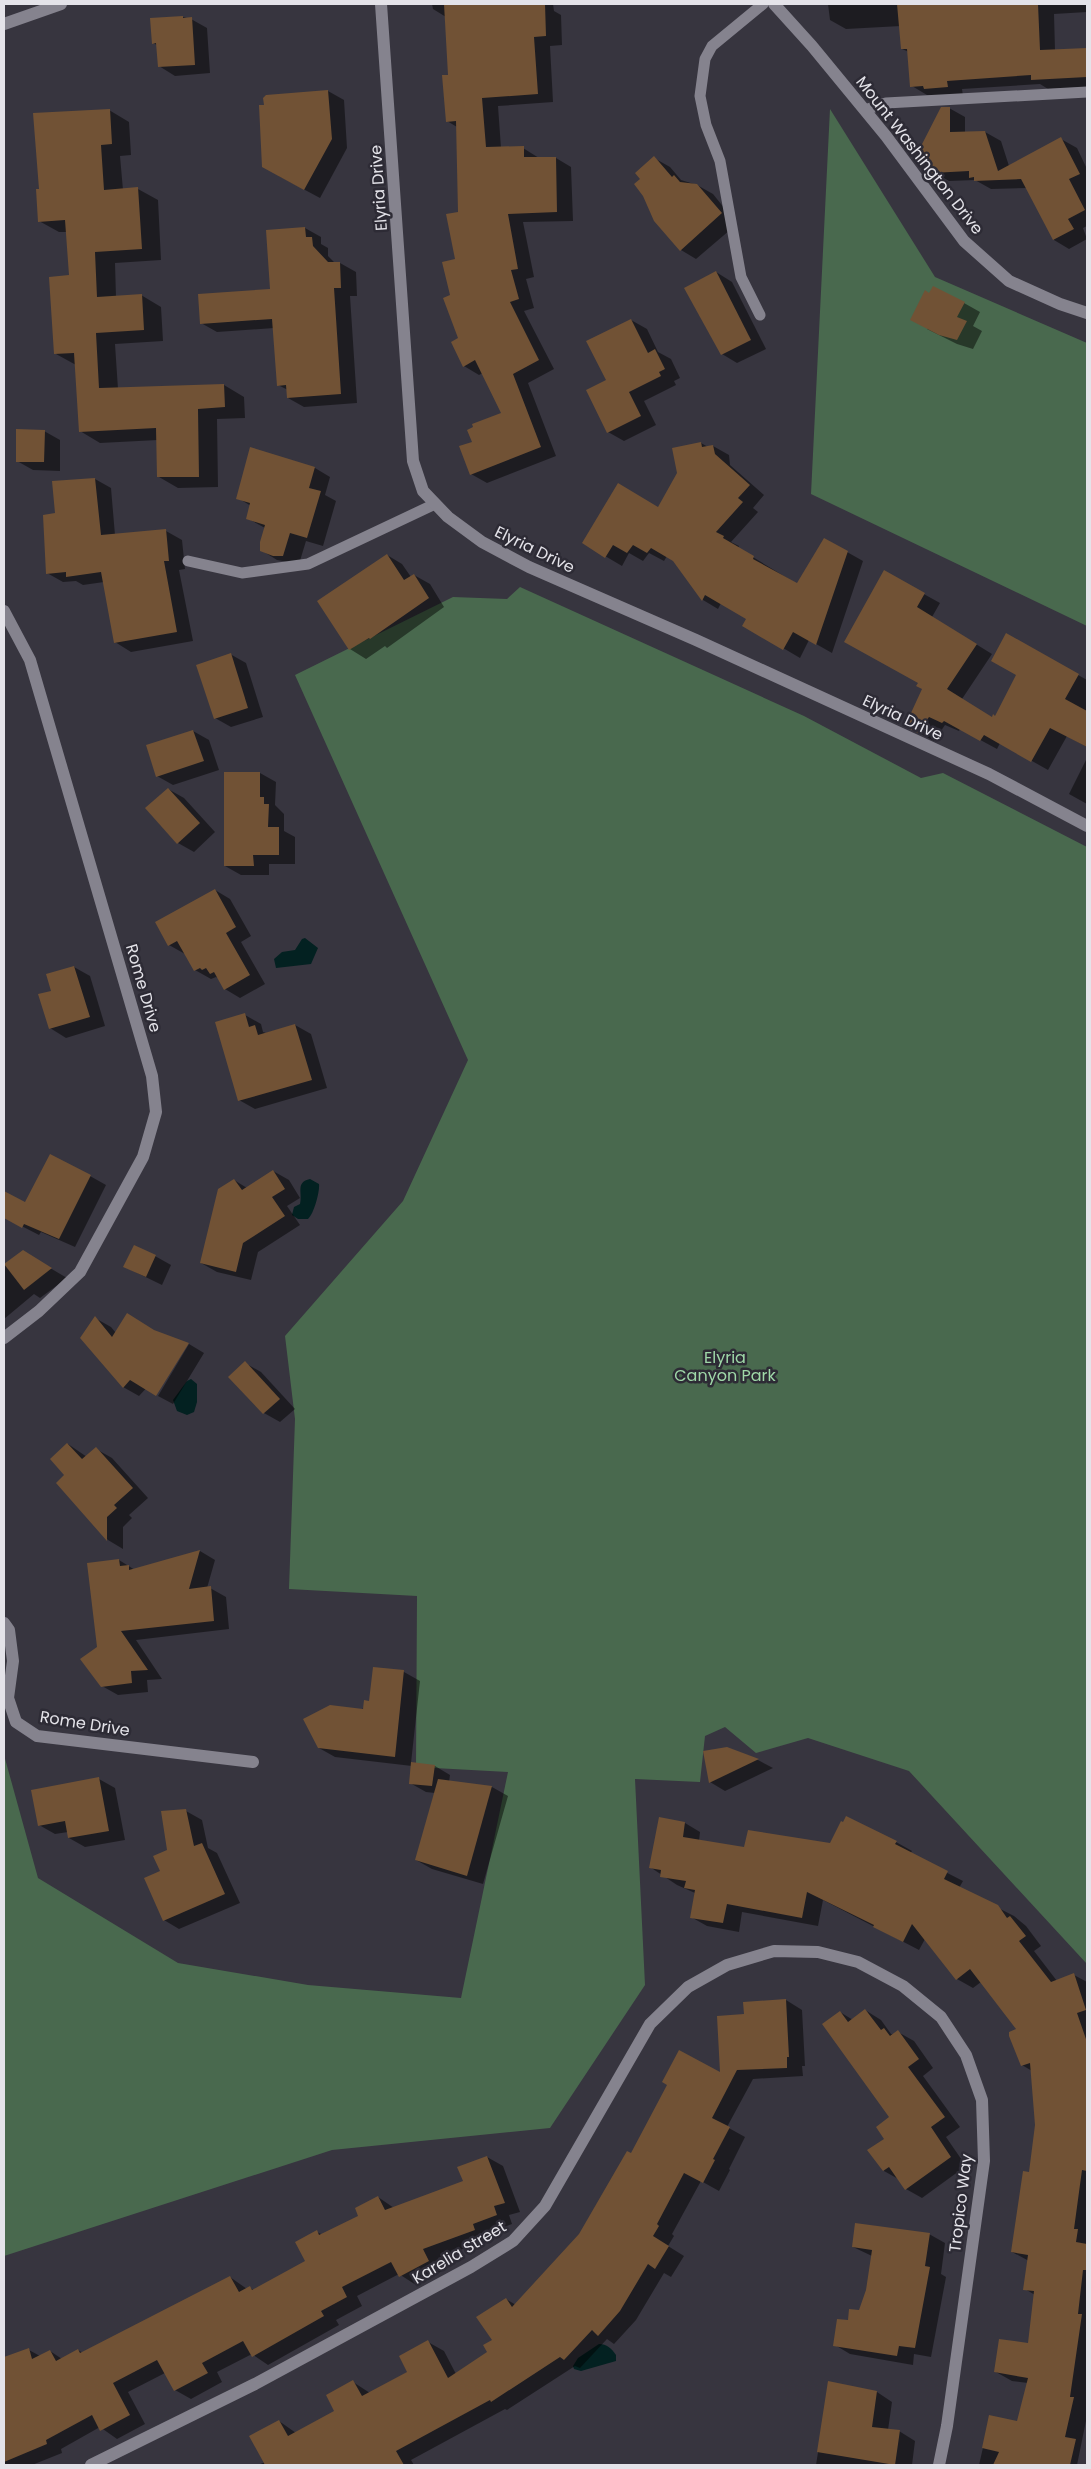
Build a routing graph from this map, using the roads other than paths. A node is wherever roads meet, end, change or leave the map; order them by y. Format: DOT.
graph roads {
  1 [pos="61,4"];
  2 [pos="381,4"];
  3 [pos="763,4"];
  4 [pos="774,4"];
  5 [pos="4,24"];
  6 [pos="1087,92"];
  7 [pos="865,110"];
  8 [pos="1087,313"];
  9 [pos="760,315"];
  10 [pos="435,504"];
  11 [pos="188,561"];
  12 [pos="4,611"];
  13 [pos="1087,826"];
  14 [pos="4,1338"];
  15 [pos="4,1623"];
  16 [pos="253,1762"];
  17 [pos="774,1951"];
  18 [pos="91,2465"];
  19 [pos="939,2465"];
  1 -- 5 [label="street"];
  2 -- 10 [label="street, Elyria Drive"];
  3 -- 9 [label="lane"];
  4 -- 7 [label="street, Mount Washington Drive"];
  6 -- 7 [label="lane"];
  7 -- 8 [label="street, Mount Washington Drive"];
  10 -- 11 [label="lane"];
  10 -- 13 [label="street, Elyria Drive"];
  12 -- 14 [label="street, Rome Drive"];
  15 -- 16 [label="street, Rome Drive"];
  17 -- 18 [label="street, Karelia Street"];
  17 -- 19 [label="street, Tropico Way"];
}
